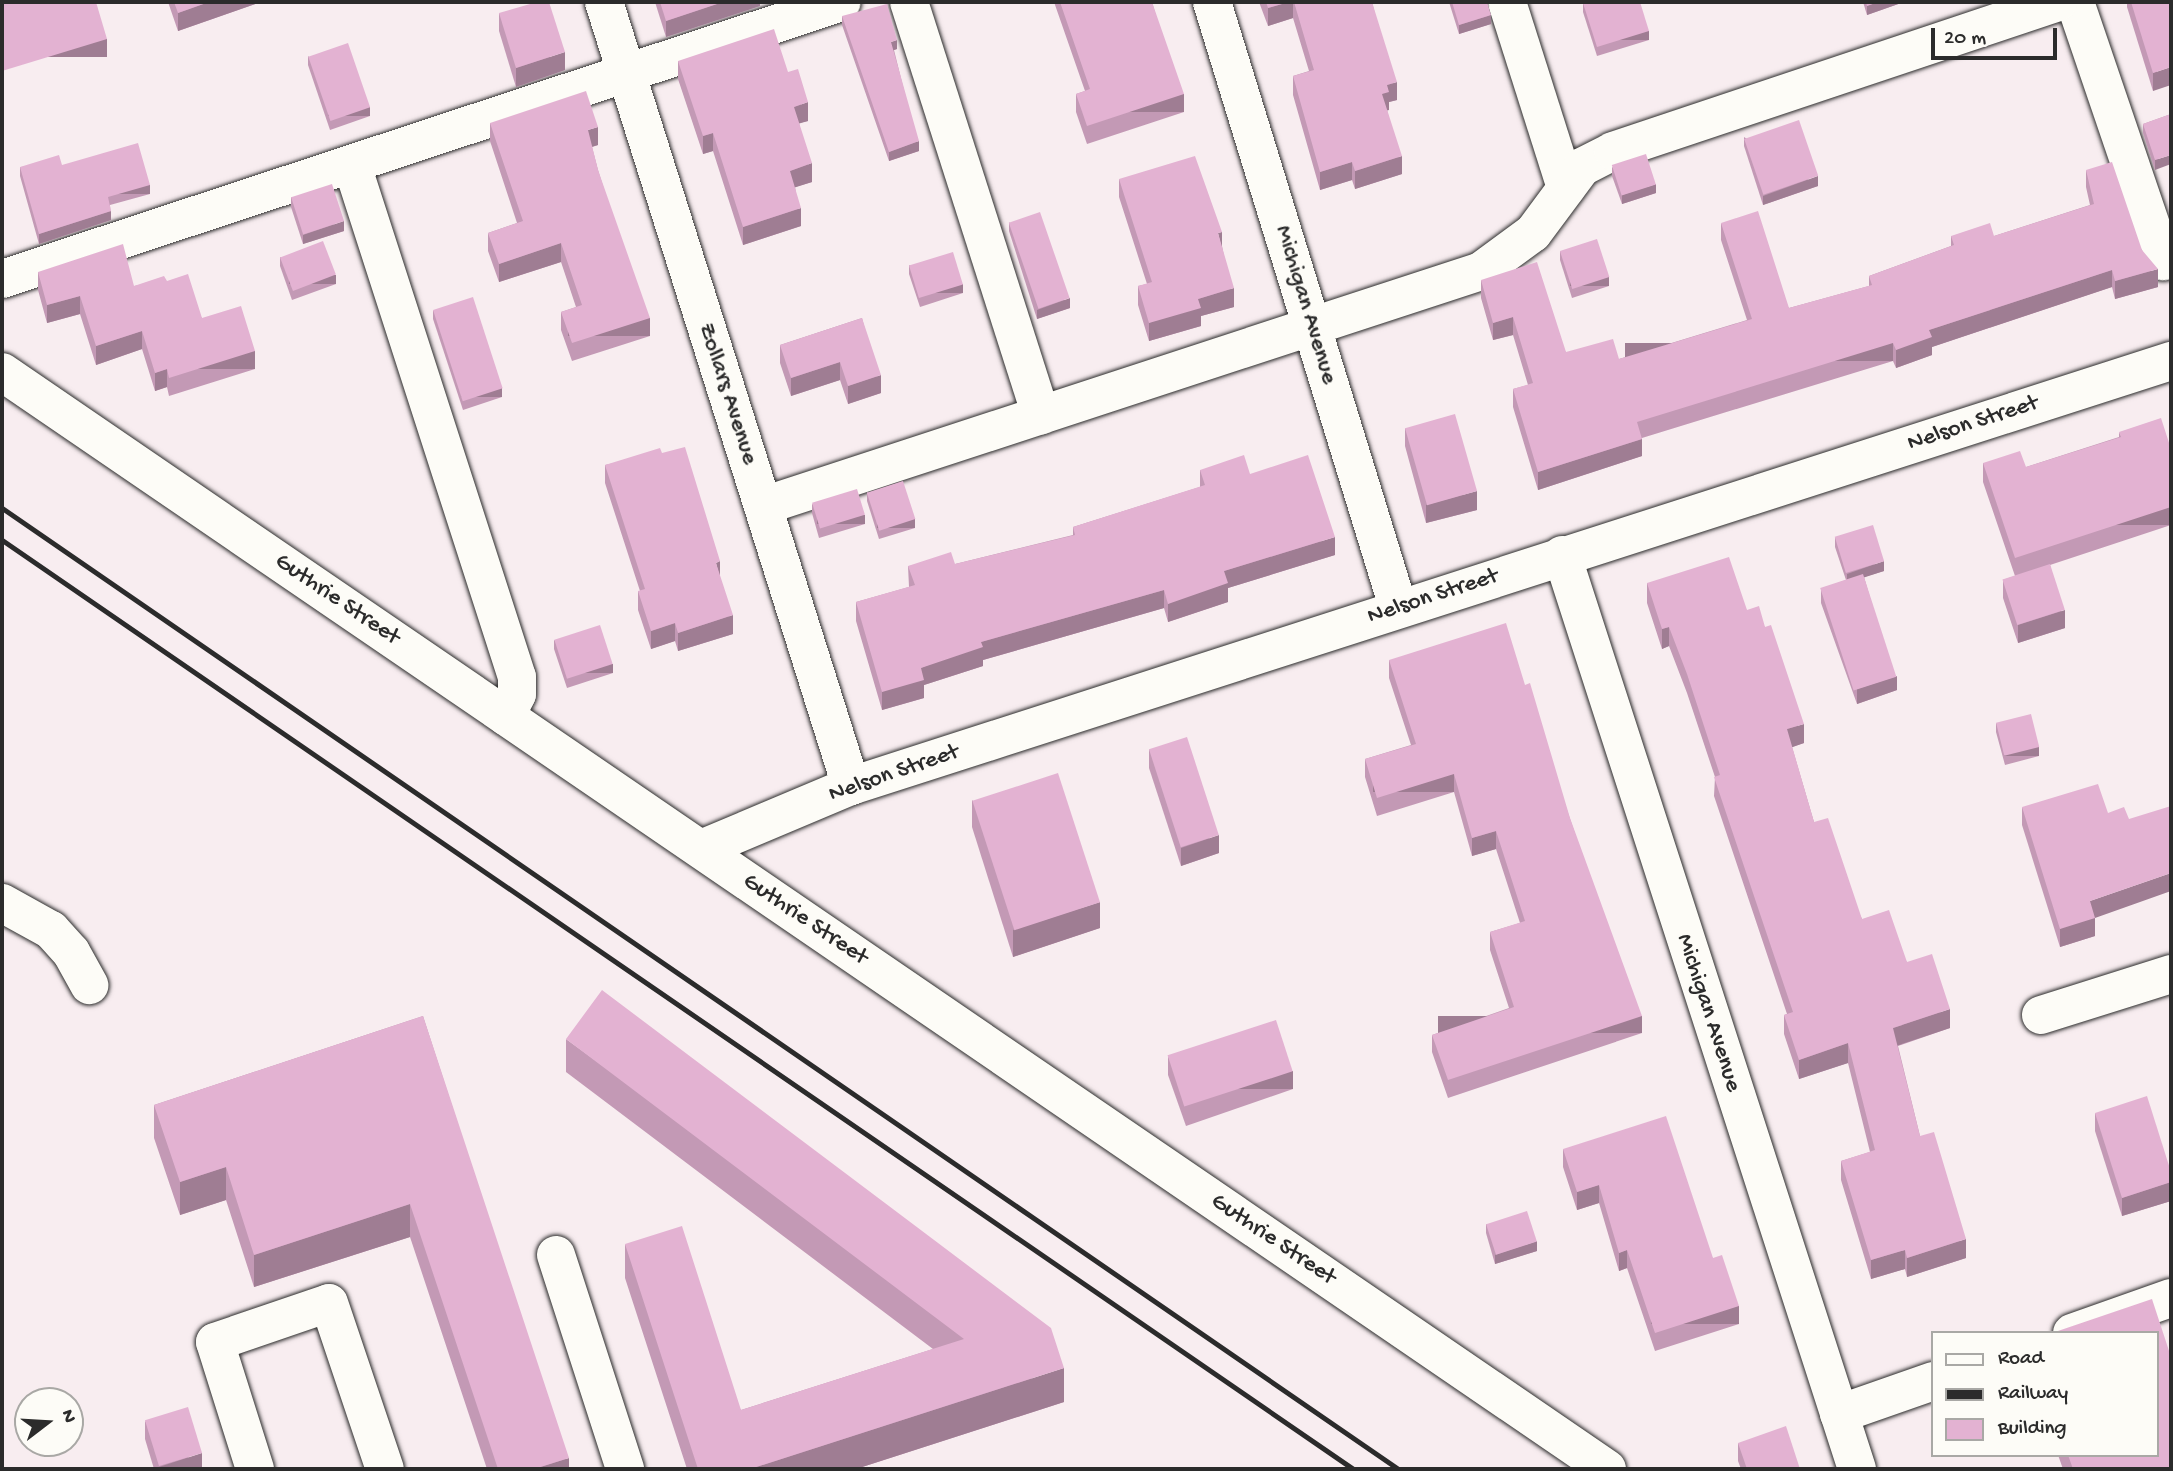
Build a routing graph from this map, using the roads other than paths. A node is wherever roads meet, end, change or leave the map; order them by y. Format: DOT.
graph roads {
  1 [pos="604,2"];
  2 [pos="842,2"];
  3 [pos="909,2"];
  4 [pos="1212,2"];
  5 [pos="1507,2"];
  6 [pos="2058,2"];
  7 [pos="2075,2"];
  8 [pos="626,74"];
  9 [pos="352,165"];
  10 [pos="1566,188"];
  11 [pos="2162,261"];
  12 [pos="2,279"];
  13 [pos="1311,323"];
  14 [pos="2171,361"];
  15 [pos="2,372"];
  16 [pos="1041,415"];
  17 [pos="763,506"];
  18 [pos="1562,555"];
  19 [pos="1398,607"];
  20 [pos="506,716"];
  21 [pos="851,786"];
  22 [pos="701,849"];
  23 [pos="2,903"];
  24 [pos="2171,975"];
  25 [pos="89,985"];
  26 [pos="2041,1015"];
  27 [pos="556,1255"];
  28 [pos="2171,1298"];
  29 [pos="2078,1331"];
  30 [pos="1932,1381"];
  31 [pos="1839,1414"];
  32 [pos="255,1469"];
  33 [pos="385,1469"];
  34 [pos="625,1469"];
  35 [pos="1607,1469"];
  36 [pos="1857,1469"];
  1 -- 8 [label="street, Zollars Avenue"];
  2 -- 8 [label="street"];
  3 -- 16 [label="street"];
  4 -- 13 [label="street, Michigan Avenue"];
  5 -- 10 [label="street"];
  6 -- 10 [label="street"];
  7 -- 11 [label="street"];
  8 -- 9 [label="street"];
  8 -- 17 [label="street, Zollars Avenue"];
  9 -- 12 [label="street"];
  9 -- 20 [label="street"];
  10 -- 13 [label="street"];
  13 -- 16 [label="street"];
  13 -- 19 [label="street, Michigan Avenue"];
  14 -- 18 [label="street, Nelson Street"];
  15 -- 20 [label="street, Guthrie Street"];
  16 -- 17 [label="street"];
  17 -- 21 [label="street, Zollars Avenue"];
  18 -- 19 [label="street, Nelson Street"];
  18 -- 31 [label="street, Michigan Avenue"];
  19 -- 21 [label="street, Nelson Street"];
  20 -- 22 [label="street, Guthrie Street"];
  21 -- 22 [label="street, Nelson Street"];
  22 -- 35 [label="street, Guthrie Street"];
  23 -- 25 [label="street"];
  24 -- 26 [label="street"];
  27 -- 34 [label="street"];
  28 -- 29 [label="street"];
  30 -- 31 [label="street"];
  31 -- 36 [label="street, Michigan Avenue"];
  32 -- 33 [label="street"];
}
